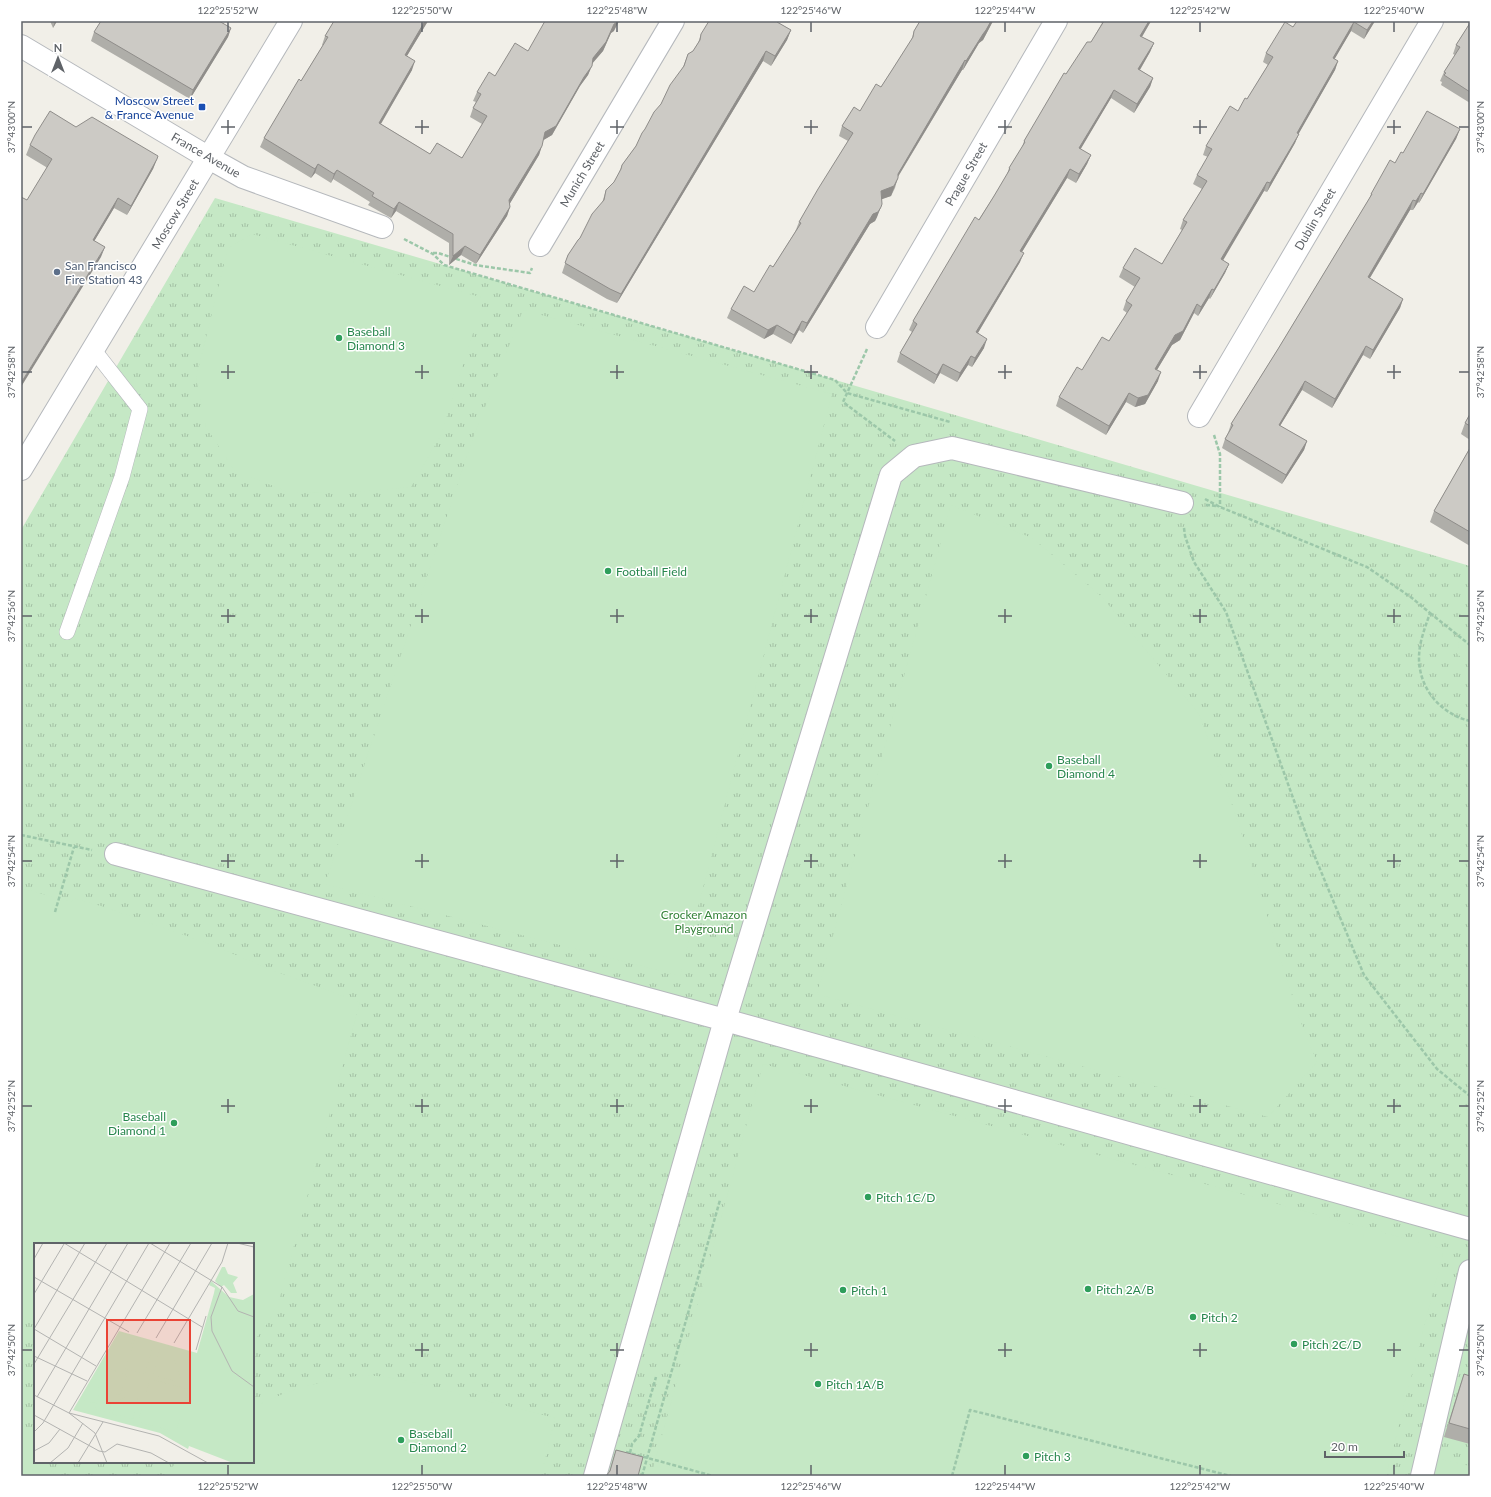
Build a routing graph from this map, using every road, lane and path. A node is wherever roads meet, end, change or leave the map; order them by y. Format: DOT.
graph roads {
  1 [pos="291,21"];
  2 [pos="672,21"];
  3 [pos="1056,21"];
  4 [pos="1432,21"];
  5 [pos="21,46"];
  6 [pos="209,158"];
  7 [pos="382,227"];
  8 [pos="540,245"];
  9 [pos="433,254"];
  10 [pos="877,327"];
  11 [pos="93,349"];
  12 [pos="847,393"];
  13 [pos="1199,416"];
  14 [pos="887,435"];
  15 [pos="21,469"];
  16 [pos="1182,503"];
  17 [pos="1430,613"];
  18 [pos="67,632"];
  19 [pos="1470,646"];
  20 [pos="1470,722"];
  21 [pos="21,835"];
  22 [pos="74,846"];
  23 [pos="116,854"];
  24 [pos="56,912"];
  25 [pos="725,1020"];
  26 [pos="1470,1096"];
  27 [pos="720,1200"];
  28 [pos="1470,1229"];
  29 [pos="1470,1272"];
  30 [pos="656,1377"];
  31 [pos="604,1446"];
  32 [pos="630,1453"];
  33 [pos="647,1458"];
  34 [pos="595,1476"];
  35 [pos="642,1476"];
  36 [pos="713,1476"];
  37 [pos="952,1476"];
  38 [pos="1231,1476"];
  39 [pos="1422,1476"];
  1 -- 6 [label="street, Moscow Street"];
  2 -- 8 [label="street, Munich Street"];
  3 -- 10 [label="street, Prague Street"];
  4 -- 13 [label="street, Dublin Street"];
  5 -- 6 [label="street, France Avenue"];
  6 -- 7 [label="street, France Avenue"];
  6 -- 11 [label="street, Moscow Street"];
  7 -- 9 [label="path"];
  8 -- 9 [label="path"];
  9 -- 12 [label="path"];
  10 -- 12 [label="path"];
  11 -- 15 [label="street, Moscow Street"];
  11 -- 18 [label="lane"];
  12 -- 14 [label="path"];
  13 -- 17 [label="path"];
  16 -- 25 [label="street"];
  16 -- 26 [label="path"];
  17 -- 19 [label="path"];
  17 -- 20 [label="path"];
  21 -- 22 [label="path"];
  22 -- 23 [label="path"];
  22 -- 24 [label="path"];
  23 -- 25 [label="street"];
  25 -- 28 [label="street"];
  25 -- 31 [label="street"];
  27 -- 33 [label="path"];
  29 -- 39 [label="street"];
  30 -- 32 [label="path"];
  31 -- 32 [label="path"];
  31 -- 34 [label="street"];
  32 -- 33 [label="path"];
  33 -- 35 [label="path"];
  33 -- 36 [label="path"];
  37 -- 38 [label="path"];
}
